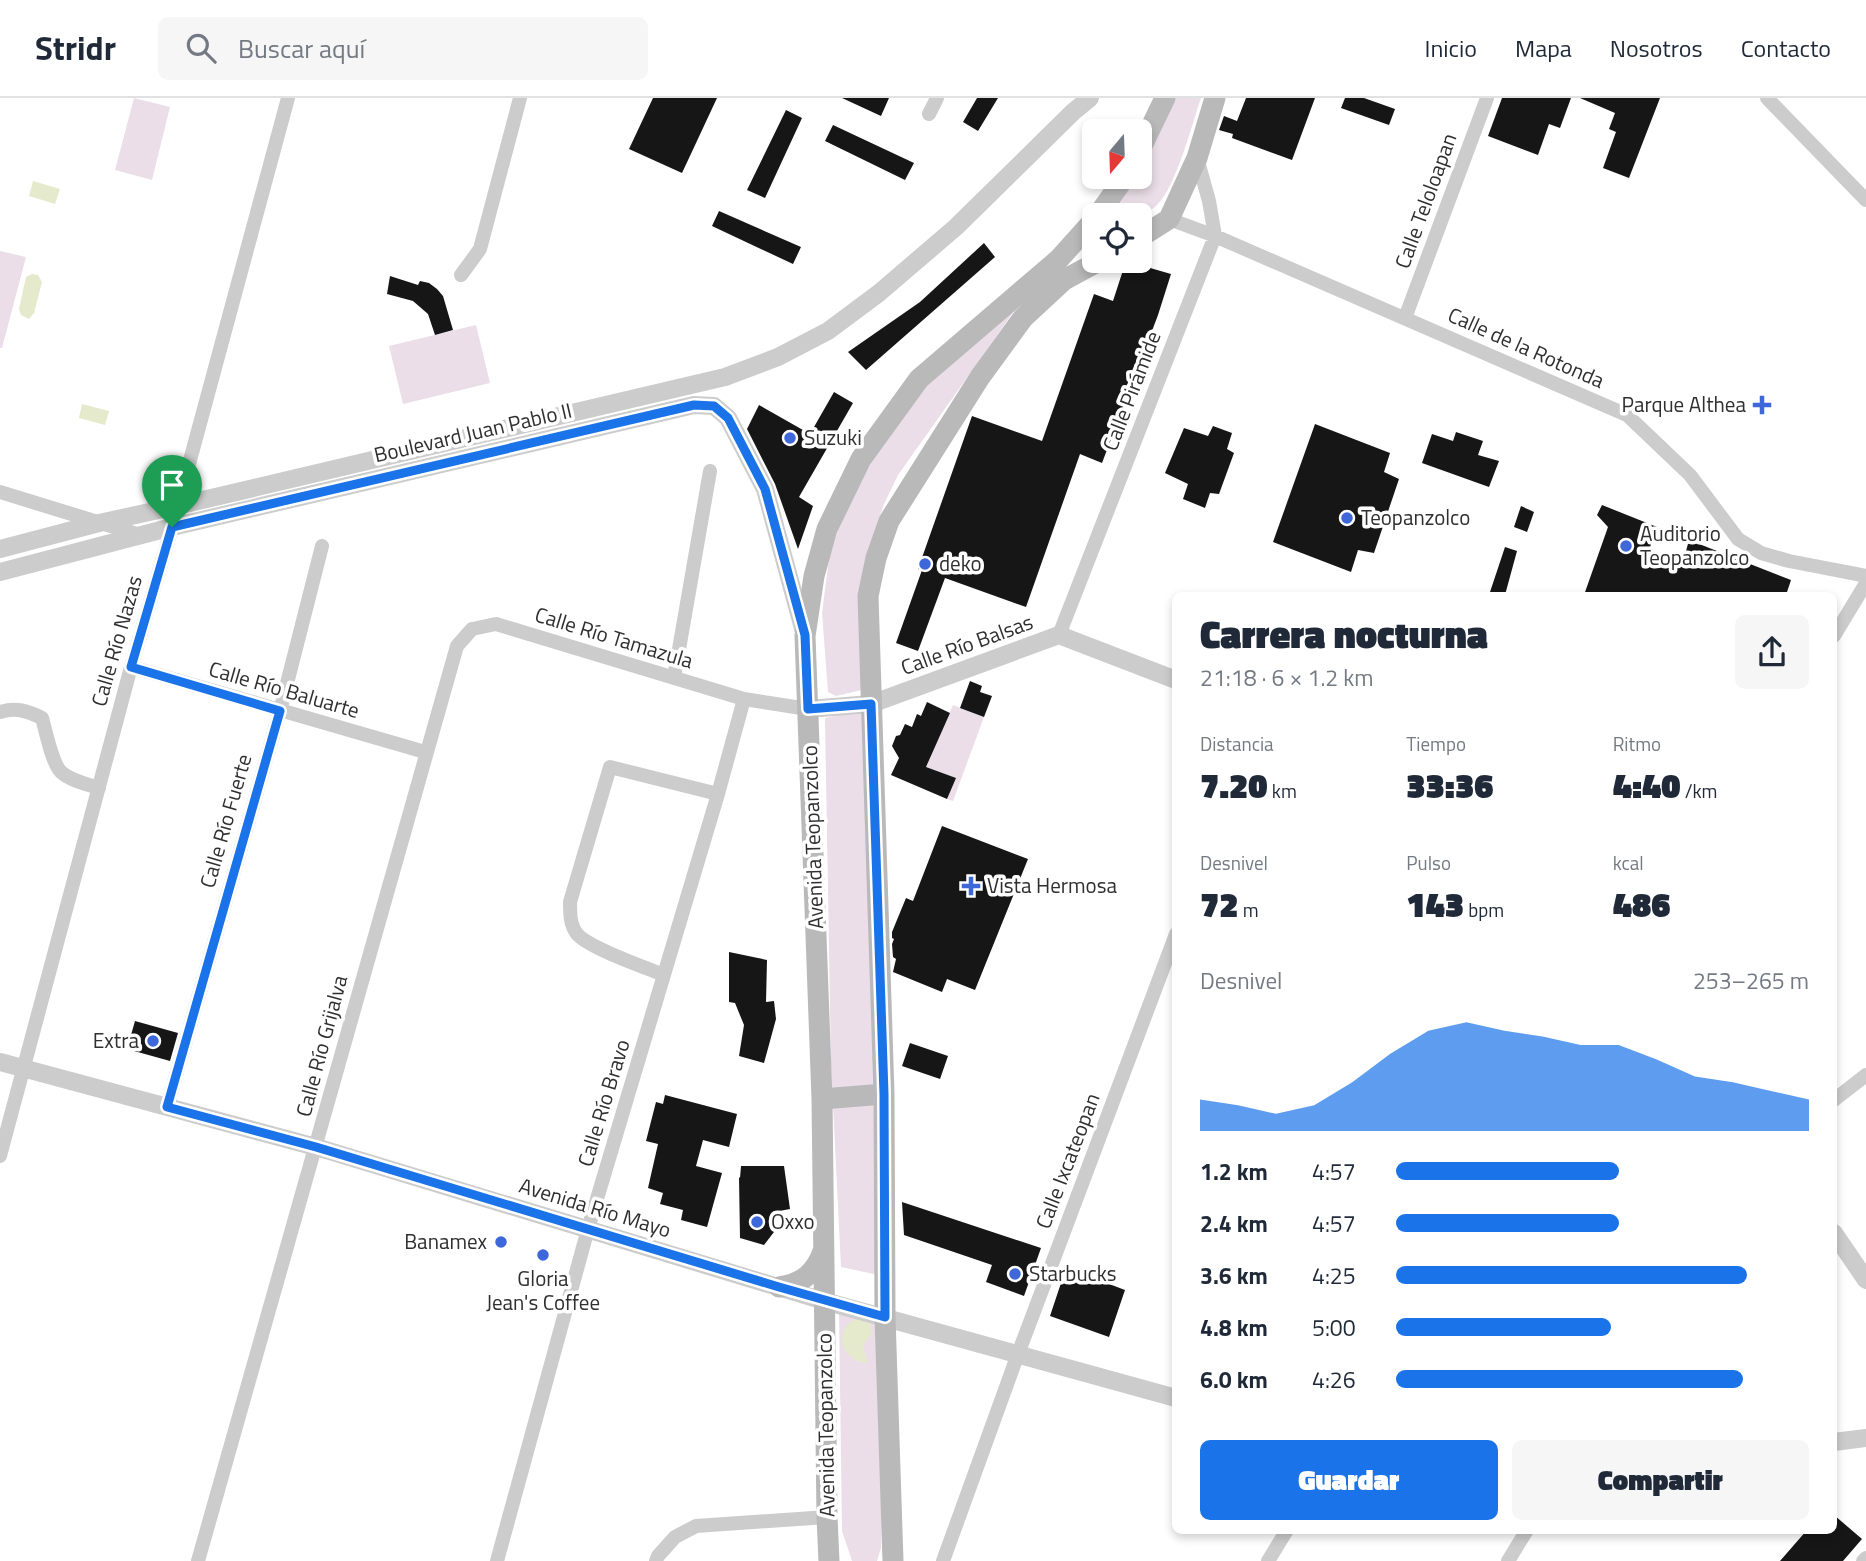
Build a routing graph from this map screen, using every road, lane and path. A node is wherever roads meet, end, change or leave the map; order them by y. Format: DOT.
graph roads {
  1 [pos="288,98"];
  2 [pos="520,98"];
  3 [pos="937,98"];
  4 [pos="1090,98"];
  5 [pos="1165,98"];
  6 [pos="1215,98"];
  7 [pos="1487,98"];
  8 [pos="1767,98"];
  9 [pos="929,114"];
  10 [pos="1152,125"];
  11 [pos="1196,158"];
  12 [pos="1866,200"];
  13 [pos="1169,219"];
  14 [pos="1152,230"];
  15 [pos="1082,233"];
  16 [pos="1215,236"];
  17 [pos="1082,271"];
  18 [pos="461,275"];
  19 [pos="1405,318"];
  20 [pos="710,471"];
  21 [pos="0,492"];
  22 [pos="177,506"];
  23 [pos="99,523"];
  24 [pos="172,527"];
  25 [pos="140,535"];
  26 [pos="322,546"];
  27 [pos="0,549"];
  28 [pos="0,572"];
  29 [pos="1866,576"];
  30 [pos="1866,583"];
  31 [pos="472,629"];
  32 [pos="1837,631"];
  33 [pos="805,635"];
  34 [pos="1059,635"];
  35 [pos="131,667"];
  36 [pos="674,678"];
  37 [pos="1172,678"];
  38 [pos="744,699"];
  39 [pos="871,704"];
  40 [pos="808,709"];
  41 [pos="280,711"];
  42 [pos="0,712"];
  43 [pos="425,752"];
  44 [pos="99,788"];
  45 [pos="718,794"];
  46 [pos="1172,945"];
  47 [pos="664,975"];
  48 [pos="0,1062"];
  49 [pos="24,1069"];
  50 [pos="1866,1075"];
  51 [pos="884,1094"];
  52 [pos="1837,1098"];
  53 [pos="822,1099"];
  54 [pos="167,1107"];
  55 [pos="316,1147"];
  56 [pos="0,1156"];
  57 [pos="588,1230"];
  58 [pos="1837,1237"];
  59 [pos="824,1249"];
  60 [pos="1866,1280"];
  61 [pos="779,1287"];
  62 [pos="824,1301"];
  63 [pos="885,1317"];
  64 [pos="1018,1354"];
  65 [pos="1172,1397"];
  66 [pos="1866,1438"];
  67 [pos="1837,1442"];
  68 [pos="827,1517"];
  69 [pos="1285,1534"];
  70 [pos="1525,1534"];
  71 [pos="198,1561"];
  72 [pos="498,1561"];
  73 [pos="656,1561"];
  74 [pos="829,1561"];
  75 [pos="892,1561"];
  76 [pos="943,1561"];
  77 [pos="1268,1561"];
  78 [pos="1508,1561"];
  1 -- 22 [label="street, Calle Río Nazas"];
  2 -- 18 [label="street"];
  3 -- 9 [label="street"];
  4 -- 22 [label="street, Boulevard Juan Pablo II"];
  5 -- 10 [label="main road"];
  6 -- 11 [label="main road"];
  7 -- 19 [label="street, Calle Teloloapan"];
  8 -- 12 [label="street"];
  11 -- 13 [label="main road"];
  11 -- 16 [label="street"];
  13 -- 14 [label="main road"];
  13 -- 16 [label="street, Calle de la Rotonda"];
  15 -- 33 [label="main road, Avenida Teopanzolco"];
  16 -- 19 [label="street, Calle de la Rotonda"];
  16 -- 34 [label="street, Calle Pirámide"];
  17 -- 39 [label="main road"];
  19 -- 29 [label="street, Calle de la Rotonda"];
  20 -- 36 [label="street"];
  21 -- 23 [label="street"];
  22 -- 23 [label="street, Boulevard Juan Pablo II"];
  22 -- 24 [label="street, Calle Río Nazas"];
  23 -- 25 [label="street"];
  23 -- 27 [label="street, Boulevard Juan Pablo II"];
  24 -- 25 [label="street, Boulevard Juan Pablo II"];
  24 -- 33 [label="street, Boulevard Juan Pablo II"];
  24 -- 35 [label="street, Calle Río Nazas"];
  25 -- 28 [label="street, Boulevard Juan Pablo II"];
  26 -- 41 [label="street, Calle Río Fuerte"];
  30 -- 32 [label="street"];
  31 -- 36 [label="street, Calle Río Tamazula"];
  31 -- 43 [label="street, Calle Río Grijalva"];
  33 -- 40 [label="main road, Avenida Teopanzolco"];
  34 -- 37 [label="street, Calle Río Balsas"];
  34 -- 39 [label="street, Calle Río Balsas"];
  35 -- 41 [label="street, Calle Río Baluarte"];
  35 -- 44 [label="street, Calle Río Nazas"];
  36 -- 38 [label="street, Calle Río Tamazula"];
  38 -- 40 [label="street, Calle Río Tamazula"];
  38 -- 45 [label="street, Calle Río Bravo"];
  39 -- 40 [label="street, Calle Río Balsas"];
  39 -- 51 [label="main road"];
  40 -- 53 [label="main road, Avenida Teopanzolco"];
  41 -- 43 [label="street, Calle Río Baluarte"];
  41 -- 54 [label="street, Calle Río Fuerte"];
  42 -- 44 [label="street"];
  43 -- 55 [label="street, Calle Río Grijalva"];
  44 -- 49 [label="street, Calle Río Nazas"];
  45 -- 47 [label="street, Calle Río Bravo"];
  45 -- 47 [label="street"];
  46 -- 64 [label="street, Calle Ixcateopan"];
  47 -- 57 [label="street, Calle Río Bravo"];
  48 -- 49 [label="street, Avenida Río Mayo"];
  49 -- 54 [label="street, Avenida Río Mayo"];
  49 -- 56 [label="street, Calle Río Nazas"];
  50 -- 52 [label="street"];
  51 -- 53 [label="main road"];
  51 -- 63 [label="main road"];
  53 -- 59 [label="main road, Avenida Teopanzolco"];
  54 -- 55 [label="street, Avenida Río Mayo"];
  55 -- 57 [label="street, Avenida Río Mayo"];
  55 -- 71 [label="street, Calle Río Grijalva"];
  57 -- 61 [label="street, Avenida Río Mayo"];
  57 -- 72 [label="street, Calle Río Bravo"];
  58 -- 60 [label="street"];
  59 -- 61 [label="main road"];
  59 -- 62 [label="main road, Avenida Teopanzolco"];
  61 -- 62 [label="street, Avenida Río Mayo"];
  62 -- 63 [label="street, Avenida Río Mayo"];
  62 -- 68 [label="main road, Avenida Teopanzolco"];
  63 -- 64 [label="street, Avenida Río Mayo"];
  63 -- 75 [label="main road"];
  64 -- 65 [label="street, Avenida Río Mayo"];
  64 -- 76 [label="street, Calle Ixcateopan"];
  66 -- 67 [label="street"];
  68 -- 73 [label="street"];
  68 -- 74 [label="main road, Avenida Teopanzolco"];
  69 -- 77 [label="street"];
  70 -- 78 [label="street"];
}
